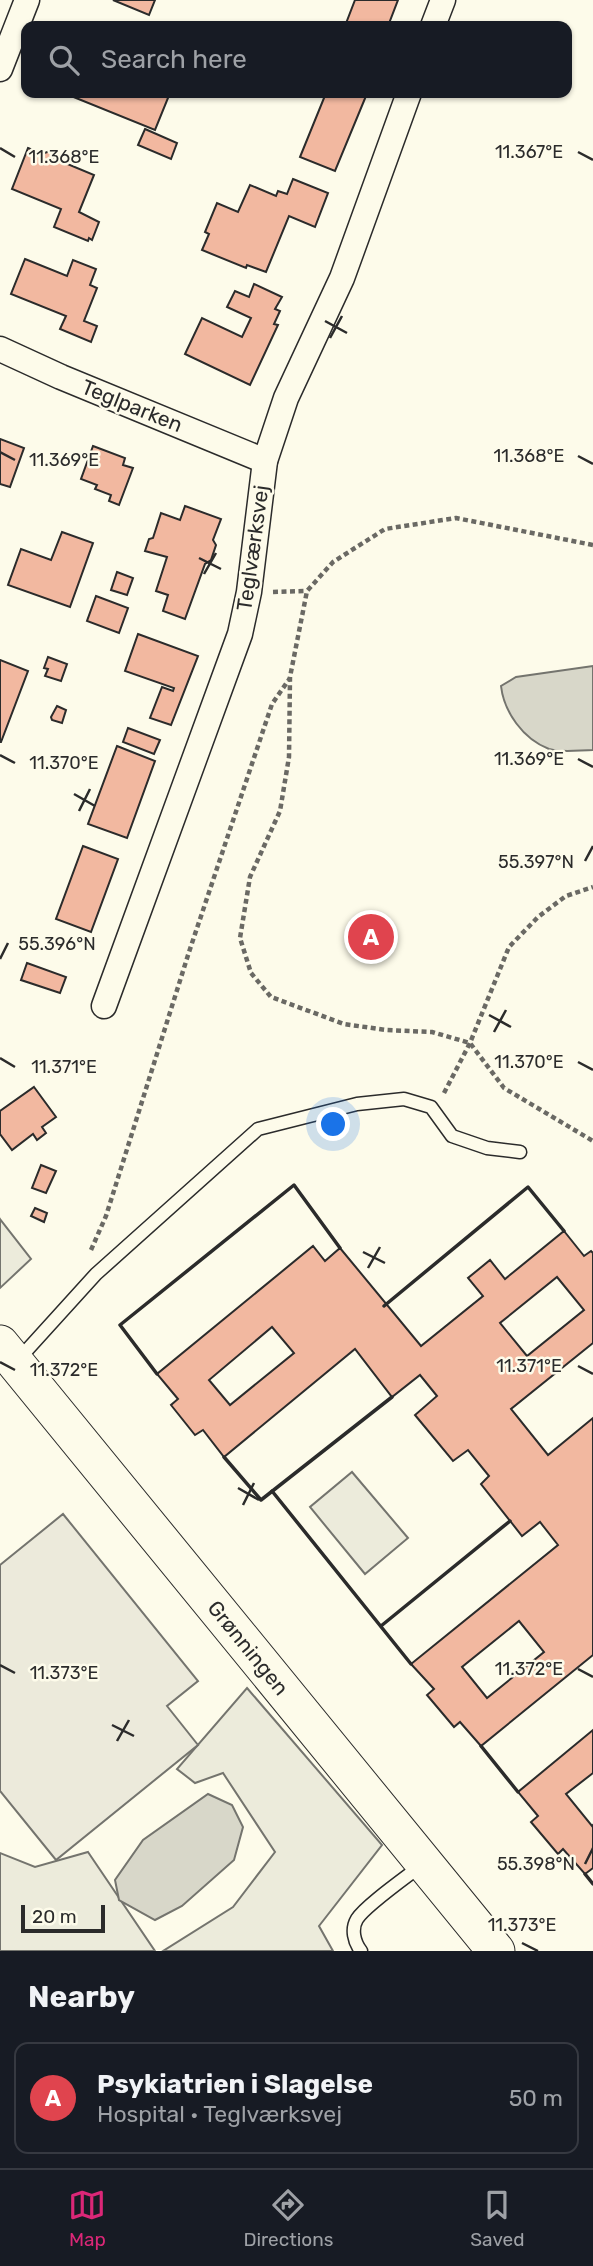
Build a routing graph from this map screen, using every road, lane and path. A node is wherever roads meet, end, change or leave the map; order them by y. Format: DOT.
graph roads {
  1 [pos="27,0"];
  2 [pos="443,0"];
  3 [pos="435,21"];
  4 [pos="0,69"];
  5 [pos="407,98"];
  6 [pos="0,349"];
  7 [pos="265,461"];
  8 [pos="593,545"];
  9 [pos="290,677"];
  10 [pos="593,887"];
  11 [pos="104,1006"];
  12 [pos="470,1042"];
  13 [pos="435,1112"];
  14 [pos="593,1141"];
  15 [pos="520,1152"];
  16 [pos="90,1280"];
  17 [pos="8,1354"];
  18 [pos="424,1864"];
  19 [pos="360,1951"];
  20 [pos="496,1951"];
  1 -- 4 [label="street"];
  2 -- 3 [label="street"];
  5 -- 7 [label="street, Teglværksvej"];
  6 -- 7 [label="street, Teglparken"];
  7 -- 11 [label="street, Teglværksvej"];
  8 -- 9 [label="path"];
  9 -- 12 [label="path"];
  9 -- 16 [label="path"];
  10 -- 12 [label="path"];
  12 -- 13 [label="path"];
  12 -- 14 [label="path"];
  13 -- 15 [label="lane"];
  13 -- 16 [label="lane"];
  16 -- 17 [label="lane"];
  17 -- 18 [label="main road, Grønningen"];
  18 -- 19 [label="lane"];
  18 -- 20 [label="main road, Grønningen"];
}
